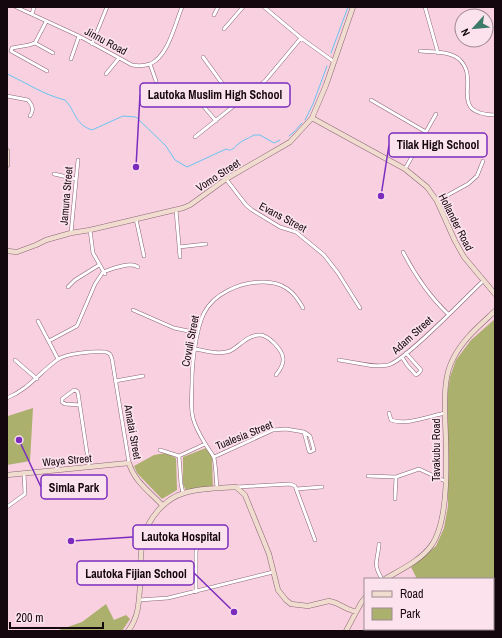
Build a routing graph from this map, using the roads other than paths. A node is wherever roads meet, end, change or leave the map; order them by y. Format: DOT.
graph roads {
  1 [pos="16,7"];
  2 [pos="34,7"];
  3 [pos="107,7"];
  4 [pos="182,7"];
  5 [pos="218,7"];
  6 [pos="243,7"];
  7 [pos="264,7"];
  8 [pos="353,7"];
  9 [pos="425,7"];
  10 [pos="32,14"];
  11 [pos="214,15"];
  12 [pos="46,22"];
  13 [pos="224,28"];
  14 [pos="79,36"];
  15 [pos="301,38"];
  16 [pos="35,42"];
  17 [pos="92,44"];
  18 [pos="10,48"];
  19 [pos="420,51"];
  20 [pos="438,53"];
  21 [pos="53,54"];
  22 [pos="203,57"];
  23 [pos="71,58"];
  24 [pos="119,58"];
  25 [pos="333,61"];
  26 [pos="150,64"];
  27 [pos="47,71"];
  28 [pos="106,74"];
  29 [pos="156,82"];
  30 [pos="194,95"];
  31 [pos="7,96"];
  32 [pos="371,100"];
  33 [pos="237,104"];
  34 [pos="436,114"];
  35 [pos="495,115"];
  36 [pos="30,116"];
  37 [pos="312,118"];
  38 [pos="216,121"];
  39 [pos="426,132"];
  40 [pos="195,137"];
  41 [pos="7,151"];
  42 [pos="78,160"];
  43 [pos="483,161"];
  44 [pos="7,165"];
  45 [pos="405,168"];
  46 [pos="54,174"];
  47 [pos="76,179"];
  48 [pos="226,179"];
  49 [pos="437,200"];
  50 [pos="176,210"];
  51 [pos="136,219"];
  52 [pos="90,230"];
  53 [pos="71,233"];
  54 [pos="206,244"];
  55 [pos="179,247"];
  56 [pos="7,251"];
  57 [pos="403,252"];
  58 [pos="144,256"];
  59 [pos="180,257"];
  60 [pos="99,265"];
  61 [pos="138,267"];
  62 [pos="104,273"];
  63 [pos="483,281"];
  64 [pos="68,286"];
  65 [pos="495,294"];
  66 [pos="303,308"];
  67 [pos="360,308"];
  68 [pos="134,310"];
  69 [pos="495,311"];
  70 [pos="448,314"];
  71 [pos="38,321"];
  72 [pos="198,333"];
  73 [pos="49,341"];
  74 [pos="196,348"];
  75 [pos="406,353"];
  76 [pos="402,357"];
  77 [pos="58,359"];
  78 [pos="16,360"];
  79 [pos="339,360"];
  80 [pos="276,375"];
  81 [pos="143,376"];
  82 [pos="37,379"];
  83 [pos="115,382"];
  84 [pos="7,398"];
  85 [pos="80,406"];
  86 [pos="389,413"];
  87 [pos="445,413"];
  88 [pos="304,432"];
  89 [pos="205,444"];
  90 [pos="160,450"];
  91 [pos="179,456"];
  92 [pos="214,457"];
  93 [pos="129,463"];
  94 [pos="89,466"];
  95 [pos="24,473"];
  96 [pos="7,475"];
  97 [pos="368,476"];
  98 [pos="396,477"];
  99 [pos="445,481"];
  100 [pos="322,487"];
  101 [pos="217,488"];
  102 [pos="236,488"];
  103 [pos="296,489"];
  104 [pos="184,493"];
  105 [pos="395,499"];
  106 [pos="162,505"];
  107 [pos="7,507"];
  108 [pos="315,540"];
  109 [pos="204,543"];
  110 [pos="380,544"];
  111 [pos="180,568"];
  112 [pos="196,570"];
  113 [pos="273,572"];
  114 [pos="382,578"];
  115 [pos="385,578"];
  116 [pos="196,592"];
  117 [pos="364,599"];
  118 [pos="139,600"];
  119 [pos="356,612"];
  120 [pos="128,631"];
  121 [pos="346,631"];
  1 -- 10 [label="street, Jinnu Road"];
  2 -- 10 [label="street"];
  3 -- 17 [label="street"];
  4 -- 26 [label="street"];
  5 -- 11 [label="street"];
  6 -- 13 [label="street"];
  7 -- 15 [label="street"];
  8 -- 25 [label="main road, Vomo Street"];
  9 -- 20 [label="street"];
  10 -- 12 [label="street, Jinnu Road"];
  12 -- 14 [label="street, Jinnu Road"];
  12 -- 16 [label="street"];
  14 -- 17 [label="street, Jinnu Road"];
  14 -- 23 [label="street"];
  15 -- 25 [label="street"];
  15 -- 33 [label="street"];
  16 -- 18 [label="street"];
  16 -- 21 [label="street"];
  17 -- 24 [label="street, Jinnu Road"];
  18 -- 27 [label="street"];
  19 -- 20 [label="street"];
  20 -- 35 [label="street"];
  22 -- 33 [label="street"];
  24 -- 26 [label="street, Jinnu Road"];
  24 -- 28 [label="street"];
  25 -- 37 [label="main road, Vomo Street"];
  26 -- 29 [label="street"];
  30 -- 38 [label="street"];
  31 -- 36 [label="street"];
  32 -- 39 [label="street"];
  33 -- 38 [label="street"];
  34 -- 39 [label="street"];
  37 -- 45 [label="main road, Hollander Road"];
  37 -- 48 [label="main road, Vomo Street"];
  38 -- 40 [label="street"];
  39 -- 45 [label="street"];
  41 -- 44 [label="main road"];
  42 -- 47 [label="street, Jamuna Street"];
  43 -- 49 [label="street"];
  45 -- 49 [label="main road, Hollander Road"];
  46 -- 47 [label="street"];
  47 -- 53 [label="street, Jamuna Street"];
  48 -- 50 [label="main road, Vomo Street"];
  48 -- 67 [label="street, Evans Street"];
  49 -- 63 [label="main road, Hollander Road"];
  50 -- 51 [label="main road, Vomo Street"];
  50 -- 55 [label="street"];
  51 -- 52 [label="main road, Vomo Street"];
  51 -- 58 [label="street"];
  52 -- 53 [label="main road, Vomo Street"];
  52 -- 60 [label="street"];
  53 -- 56 [label="main road, Vomo Street"];
  54 -- 55 [label="street"];
  55 -- 59 [label="street"];
  57 -- 70 [label="street"];
  60 -- 62 [label="street"];
  60 -- 64 [label="street"];
  61 -- 62 [label="street"];
  62 -- 73 [label="street"];
  63 -- 65 [label="main road, Hollander Road"];
  63 -- 70 [label="street, Adam Street"];
  66 -- 72 [label="street, Covuli Street"];
  68 -- 72 [label="street"];
  69 -- 87 [label="main road, Tavakubu Road"];
  70 -- 75 [label="street, Adam Street"];
  71 -- 73 [label="street"];
  72 -- 74 [label="street, Covuli Street"];
  73 -- 77 [label="street"];
  74 -- 80 [label="street"];
  74 -- 89 [label="street, Covuli Street"];
  75 -- 76 [label="street, Adam Street"];
  75 -- 76 [label="street"];
  76 -- 79 [label="street, Adam Street"];
  77 -- 82 [label="street"];
  77 -- 83 [label="street, Amatai Street"];
  78 -- 82 [label="street"];
  81 -- 83 [label="street"];
  82 -- 84 [label="street"];
  83 -- 93 [label="street, Amatai Street"];
  85 -- 85 [label="street"];
  85 -- 94 [label="street"];
  86 -- 87 [label="street"];
  87 -- 99 [label="main road, Tavakubu Road"];
  88 -- 88 [label="street"];
  88 -- 92 [label="street, Tualesia Street"];
  89 -- 91 [label="street"];
  89 -- 92 [label="street, Covuli Street"];
  90 -- 91 [label="street"];
  91 -- 104 [label="street"];
  92 -- 101 [label="street, Covuli Street"];
  93 -- 94 [label="main road, Waya Street"];
  93 -- 106 [label="main road, Amatai Street"];
  94 -- 95 [label="main road, Waya Street"];
  95 -- 96 [label="main road, Waya Street"];
  95 -- 107 [label="street"];
  97 -- 98 [label="street"];
  98 -- 99 [label="street"];
  98 -- 105 [label="street"];
  99 -- 115 [label="main road, Tavakubu Road"];
  100 -- 103 [label="street"];
  101 -- 102 [label="main road"];
  101 -- 104 [label="main road"];
  102 -- 103 [label="street"];
  102 -- 113 [label="main road"];
  103 -- 108 [label="street"];
  104 -- 106 [label="main road"];
  106 -- 118 [label="main road"];
  109 -- 112 [label="street"];
  110 -- 114 [label="street"];
  111 -- 112 [label="street"];
  112 -- 116 [label="street"];
  113 -- 116 [label="street"];
  113 -- 119 [label="main road"];
  116 -- 118 [label="street"];
  117 -- 119 [label="main road"];
  118 -- 120 [label="main road"];
  119 -- 121 [label="main road"];
}
